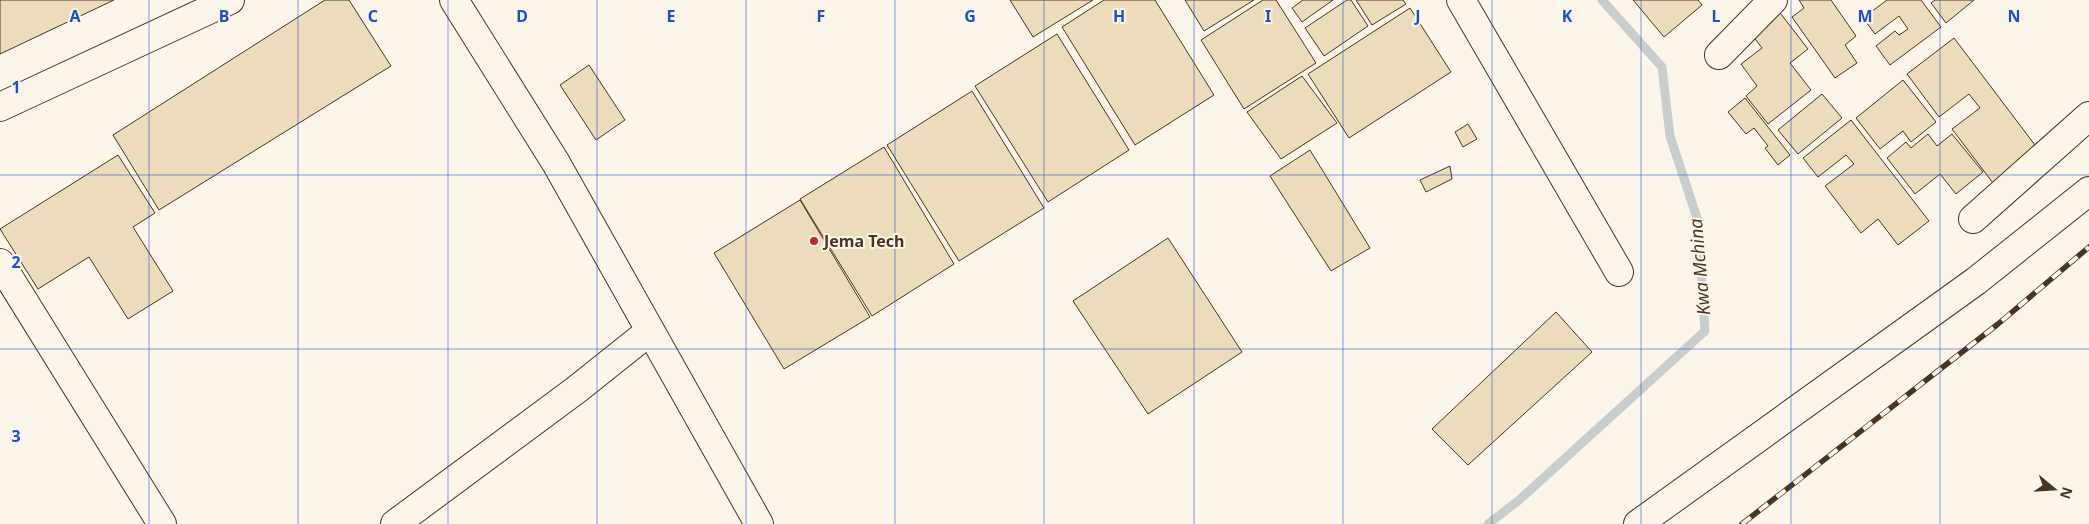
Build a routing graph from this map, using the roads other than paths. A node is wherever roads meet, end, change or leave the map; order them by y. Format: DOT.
graph roads {
  1 [pos="230,0"];
  2 [pos="454,0"];
  3 [pos="1461,0"];
  4 [pos="1773,0"];
  5 [pos="1718,55"];
  6 [pos="0,107"];
  7 [pos="2089,116"];
  8 [pos="2089,191"];
  9 [pos="1973,219"];
  10 [pos="0,263"];
  11 [pos="1619,272"];
  12 [pos="650,331"];
  13 [pos="162,524"];
  14 [pos="394,524"];
  15 [pos="759,524"];
  16 [pos="1638,524"];
  1 -- 6 [label="street"];
  2 -- 12 [label="street"];
  3 -- 11 [label="street"];
  4 -- 5 [label="street"];
  7 -- 9 [label="street"];
  8 -- 16 [label="street"];
  10 -- 13 [label="street"];
  12 -- 14 [label="street"];
  12 -- 15 [label="street"];
}
